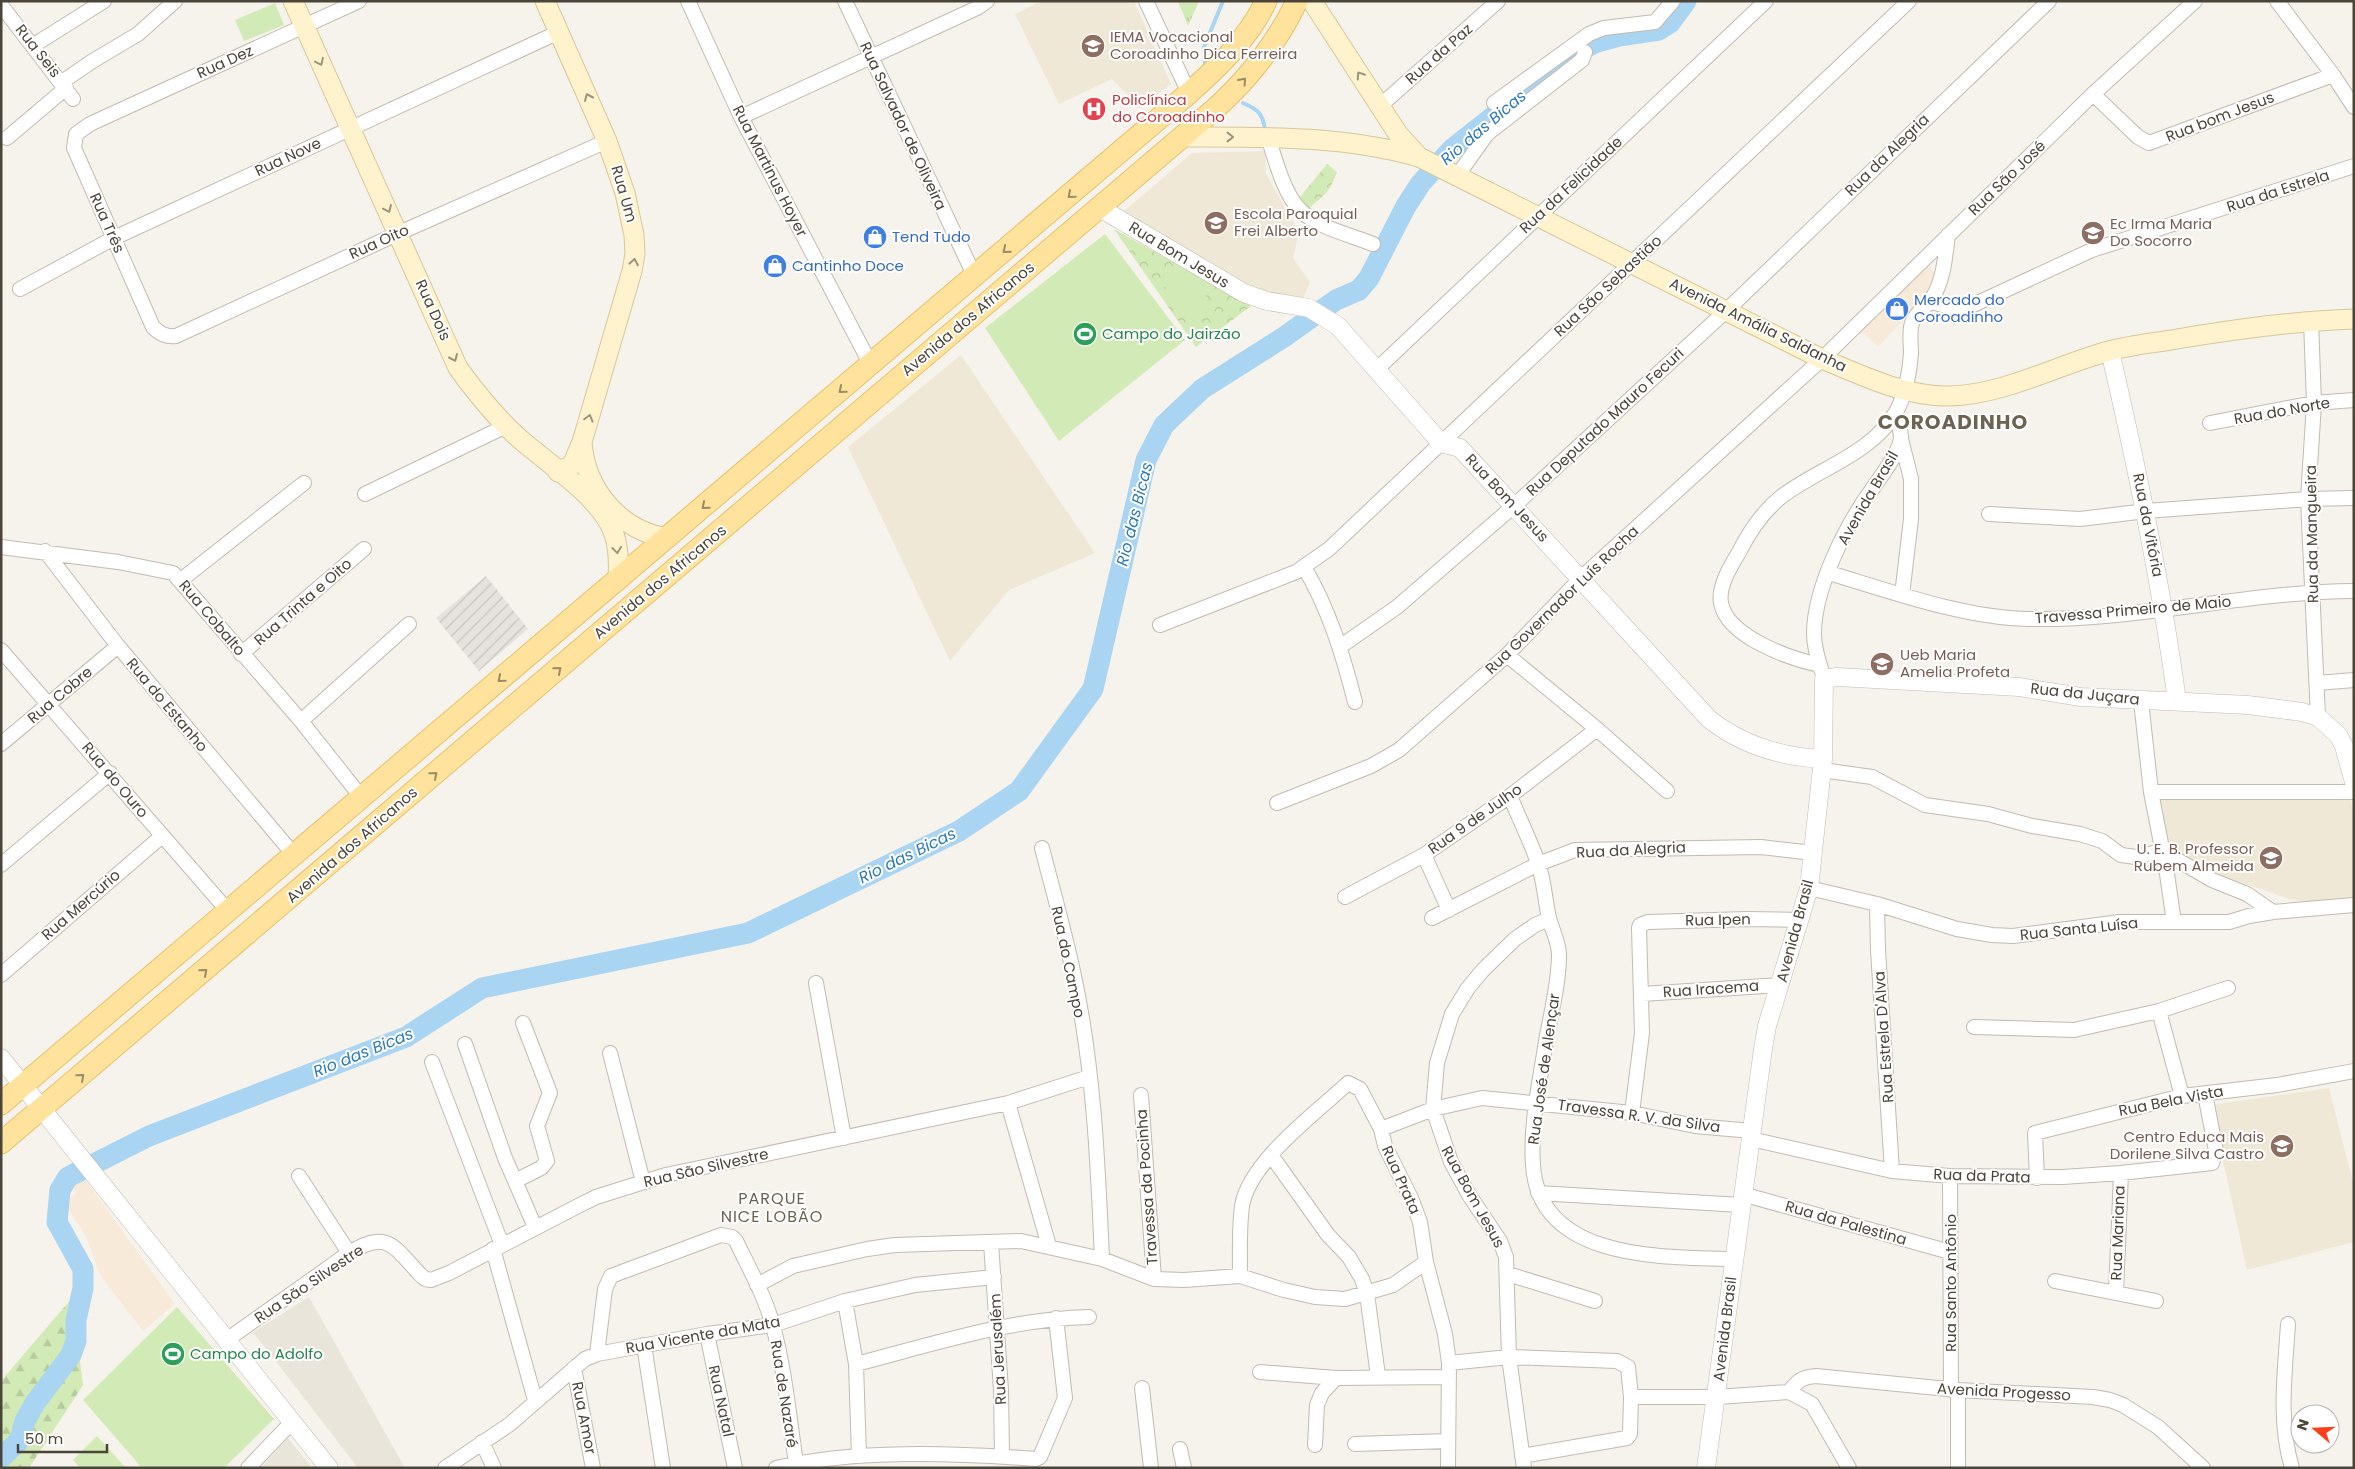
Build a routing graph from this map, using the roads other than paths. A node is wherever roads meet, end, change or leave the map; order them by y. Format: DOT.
graph roads {
  1 [pos="175,1"];
  2 [pos="293,1"];
  3 [pos="359,1"];
  4 [pos="545,1"];
  5 [pos="688,1"];
  6 [pos="845,1"];
  7 [pos="987,1"];
  8 [pos="1146,1"];
  9 [pos="1266,1"];
  10 [pos="1297,1"];
  11 [pos="1312,1"];
  12 [pos="1498,1"];
  13 [pos="1673,1"];
  14 [pos="1766,1"];
  15 [pos="1909,1"];
  16 [pos="2049,1"];
  17 [pos="2195,1"];
  18 [pos="2277,1"];
  19 [pos="1,4"];
  20 [pos="94,4"];
  21 [pos="304,26"];
  22 [pos="559,32"];
  23 [pos="34,45"];
  24 [pos="1581,46"];
  25 [pos="871,58"];
  26 [pos="2333,74"];
  27 [pos="67,90"];
  28 [pos="1189,93"];
  29 [pos="2093,94"];
  30 [pos="1494,103"];
  31 [pos="1380,106"];
  32 [pos="2354,107"];
  33 [pos="741,117"];
  34 [pos="1156,121"];
  35 [pos="90,124"];
  36 [pos="351,128"];
  37 [pos="1181,137"];
  38 [pos="1268,137"];
  39 [pos="7,138"];
  40 [pos="608,141"];
  41 [pos="1394,141"];
  42 [pos="2354,166"];
  43 [pos="1453,174"];
  44 [pos="1100,208"];
  45 [pos="1538,216"];
  46 [pos="1043,219"];
  47 [pos="399,233"];
  48 [pos="1948,235"];
  49 [pos="114,238"];
  50 [pos="1373,244"];
  51 [pos="1633,263"];
  52 [pos="975,277"];
  53 [pos="1014,280"];
  54 [pos="20,289"];
  55 [pos="1931,301"];
  56 [pos="1727,310"];
  57 [pos="2354,319"];
  58 [pos="2311,320"];
  59 [pos="153,327"];
  60 [pos="2110,351"];
  61 [pos="1822,359"];
  62 [pos="872,365"];
  63 [pos="1376,370"];
  64 [pos="1904,389"];
  65 [pos="2354,400"];
  66 [pos="2314,403"];
  67 [pos="1896,412"];
  68 [pos="2210,423"];
  69 [pos="506,426"];
  70 [pos="1901,439"];
  71 [pos="582,442"];
  72 [pos="1441,443"];
  73 [pos="558,472"];
  74 [pos="742,474"];
  75 [pos="304,483"];
  76 [pos="365,494"];
  77 [pos="2354,498"];
  78 [pos="2308,499"];
  79 [pos="1515,505"];
  80 [pos="2146,511"];
  81 [pos="1989,514"];
  82 [pos="724,528"];
  83 [pos="668,538"];
  84 [pos="1,547"];
  85 [pos="364,549"];
  86 [pos="45,551"];
  87 [pos="1304,567"];
  88 [pos="1828,573"];
  89 [pos="1581,578"];
  90 [pos="181,580"];
  91 [pos="618,580"];
  92 [pos="2354,591"];
  93 [pos="2312,592"];
  94 [pos="1902,595"];
  95 [pos="2165,609"];
  96 [pos="574,617"];
  97 [pos="409,624"];
  98 [pos="1160,625"];
  99 [pos="118,646"];
  100 [pos="1341,646"];
  101 [pos="1,650"];
  102 [pos="579,652"];
  103 [pos="241,654"];
  104 [pos="1507,655"];
  105 [pos="1822,672"];
  106 [pos="2354,680"];
  107 [pos="2317,683"];
  108 [pos="2141,701"];
  109 [pos="2177,701"];
  110 [pos="1355,702"];
  111 [pos="49,704"];
  112 [pos="2318,717"];
  113 [pos="301,721"];
  114 [pos="1598,729"];
  115 [pos="1,744"];
  116 [pos="1822,765"];
  117 [pos="110,773"];
  118 [pos="2354,782"];
  119 [pos="1667,791"];
  120 [pos="2151,792"];
  121 [pos="2354,792"];
  122 [pos="1510,796"];
  123 [pos="362,798"];
  124 [pos="1277,803"];
  125 [pos="162,836"];
  126 [pos="1042,848"];
  127 [pos="2162,851"];
  128 [pos="1813,853"];
  129 [pos="1424,855"];
  130 [pos="294,856"];
  131 [pos="1538,864"];
  132 [pos="1,865"];
  133 [pos="1809,888"];
  134 [pos="1346,897"];
  135 [pos="1877,904"];
  136 [pos="2354,905"];
  137 [pos="1449,910"];
  138 [pos="228,911"];
  139 [pos="2273,912"];
  140 [pos="1432,918"];
  141 [pos="1549,919"];
  142 [pos="1800,920"];
  143 [pos="2174,922"];
  144 [pos="1,975"];
  145 [pos="816,983"];
  146 [pos="1780,985"];
  147 [pos="2228,988"];
  148 [pos="1642,994"];
  149 [pos="2159,1011"];
  150 [pos="523,1023"];
  151 [pos="1974,1028"];
  152 [pos="466,1044"];
  153 [pos="610,1053"];
  154 [pos="1,1058"];
  155 [pos="432,1062"];
  156 [pos="2354,1071"];
  157 [pos="1089,1077"];
  158 [pos="24,1085"];
  159 [pos="2205,1094"];
  160 [pos="1141,1095"];
  161 [pos="2182,1096"];
  162 [pos="1537,1102"];
  163 [pos="1008,1103"];
  164 [pos="1,1104"];
  165 [pos="43,1109"];
  166 [pos="1433,1109"];
  167 [pos="1,1113"];
  168 [pos="1632,1113"];
  169 [pos="1381,1129"];
  170 [pos="1752,1135"];
  171 [pos="844,1138"];
  172 [pos="1,1143"];
  173 [pos="1271,1155"];
  174 [pos="1892,1171"];
  175 [pos="2121,1173"];
  176 [pos="299,1176"];
  177 [pos="1950,1176"];
  178 [pos="2037,1178"];
  179 [pos="515,1181"];
  180 [pos="643,1182"];
  181 [pos="1538,1192"];
  182 [pos="1742,1199"];
  183 [pos="536,1228"];
  184 [pos="991,1243"];
  185 [pos="1049,1246"];
  186 [pos="498,1247"];
  187 [pos="1950,1252"];
  188 [pos="349,1253"];
  189 [pos="1102,1259"];
  190 [pos="1733,1259"];
  191 [pos="1426,1262"];
  192 [pos="1508,1274"];
  193 [pos="1240,1276"];
  194 [pos="994,1277"];
  195 [pos="1154,1278"];
  196 [pos="2055,1281"];
  197 [pos="757,1285"];
  198 [pos="2116,1293"];
  199 [pos="1367,1294"];
  200 [pos="845,1301"];
  201 [pos="1595,1301"];
  202 [pos="2156,1301"];
  203 [pos="1089,1317"];
  204 [pos="1056,1318"];
  205 [pos="2288,1324"];
  206 [pos="772,1325"];
  207 [pos="997,1328"];
  208 [pos="707,1334"];
  209 [pos="228,1339"];
  210 [pos="644,1345"];
  211 [pos="597,1354"];
  212 [pos="1509,1357"];
  213 [pos="856,1364"];
  214 [pos="574,1368"];
  215 [pos="1449,1370"];
  216 [pos="1260,1372"];
  217 [pos="1378,1376"];
  218 [pos="1336,1378"];
  219 [pos="1142,1388"];
  220 [pos="1955,1390"];
  221 [pos="1789,1392"];
  222 [pos="1631,1397"];
  223 [pos="1717,1397"];
  224 [pos="535,1400"];
  225 [pos="292,1422"];
  226 [pos="1448,1441"];
  227 [pos="482,1442"];
  228 [pos="1355,1444"];
  229 [pos="1314,1445"];
  230 [pos="1180,1450"];
  231 [pos="1002,1455"];
  232 [pos="859,1456"];
  233 [pos="1523,1462"];
  234 [pos="796,1463"];
  235 [pos="1028,1463"];
  236 [pos="248,1468"];
  237 [pos="329,1468"];
  238 [pos="445,1468"];
  239 [pos="494,1468"];
  240 [pos="593,1468"];
  241 [pos="663,1468"];
  242 [pos="735,1468"];
  243 [pos="776,1468"];
  244 [pos="1151,1468"];
  245 [pos="1184,1468"];
  246 [pos="1448,1468"];
  247 [pos="1706,1468"];
  248 [pos="1848,1468"];
  249 [pos="1958,1468"];
  250 [pos="2203,1468"];
  251 [pos="2292,1468"];
  1 -- 27 [label="street"];
  2 -- 21 [label="main road, Rua Dois"];
  3 -- 21 [label="street, Rua Dez"];
  4 -- 22 [label="main road, Rua Um"];
  5 -- 33 [label="street, Rua Martinus Hoyer"];
  6 -- 25 [label="street, Rua Salvador de Oliveira"];
  7 -- 25 [label="street"];
  8 -- 28 [label="street"];
  9 -- 28 [label="main road, Avenida dos Africanos"];
  37 -- 10 [label="main road, Avenida dos Africanos, one-way"];
  31 -- 11 [label="main road, Avenida Amália Saldanha, one-way"];
  12 -- 31 [label="street, Rua da Paz"];
  13 -- 24 [label="street"];
  14 -- 45 [label="street, Rua da Felicidade"];
  15 -- 51 [label="street, Rua São Sebastião"];
  16 -- 56 [label="street, Rua da Alegria"];
  17 -- 29 [label="street, Rua São José"];
  18 -- 26 [label="street"];
  19 -- 23 [label="street, Rua Seis"];
  20 -- 23 [label="street"];
  21 -- 35 [label="street, Rua Dez"];
  21 -- 36 [label="main road, Rua Dois, one-way"];
  22 -- 36 [label="street, Rua Nove"];
  40 -- 22 [label="main road, Rua Um, one-way"];
  23 -- 27 [label="street, Rua Seis"];
  24 -- 30 [label="street"];
  24 -- 43 [label="street"];
  25 -- 33 [label="street"];
  25 -- 52 [label="street, Rua Salvador de Oliveira"];
  26 -- 29 [label="street, Rua bom Jesus"];
  26 -- 32 [label="street"];
  27 -- 39 [label="street"];
  28 -- 34 [label="main road, Avenida dos Africanos"];
  29 -- 48 [label="street, Rua São José"];
  31 -- 41 [label="main road, Avenida Amália Saldanha"];
  33 -- 62 [label="street, Rua Martinus Hoyer"];
  34 -- 44 [label="main road"];
  34 -- 46 [label="main road, Avenida dos Africanos, one-way"];
  35 -- 49 [label="street, Rua Três"];
  36 -- 47 [label="main road, Rua Dois, one-way"];
  36 -- 49 [label="street, Rua Nove"];
  37 -- 38 [label="main road, one-way"];
  37 -- 44 [label="main road, Avenida dos Africanos"];
  38 -- 41 [label="main road"];
  38 -- 50 [label="street"];
  40 -- 47 [label="street, Rua Oito"];
  71 -- 40 [label="main road, Rua Um, one-way"];
  41 -- 43 [label="main road, Avenida Amália Saldanha"];
  42 -- 55 [label="street, Rua da Estrela"];
  43 -- 45 [label="main road, Avenida Amália Saldanha"];
  44 -- 53 [label="main road, Avenida dos Africanos"];
  44 -- 63 [label="street, Rua Bom Jesus"];
  45 -- 51 [label="main road, Avenida Amália Saldanha"];
  45 -- 63 [label="street, Rua da Felicidade"];
  46 -- 52 [label="main road, Avenida dos Africanos, one-way"];
  46 -- 53 [label="main road"];
  47 -- 59 [label="street, Rua Oito"];
  47 -- 69 [label="main road, Rua Dois, one-way"];
  48 -- 55 [label="street"];
  48 -- 61 [label="street, Rua São José"];
  49 -- 54 [label="street, Rua Nove"];
  49 -- 59 [label="street, Rua Três"];
  51 -- 56 [label="main road, Avenida Amália Saldanha"];
  51 -- 72 [label="street, Rua São Sebastião"];
  52 -- 62 [label="main road, Avenida dos Africanos"];
  53 -- 82 [label="main road, Avenida dos Africanos"];
  55 -- 64 [label="street"];
  56 -- 61 [label="main road, Avenida Amália Saldanha"];
  56 -- 79 [label="street, Rua Deputado Mauro Fecuri"];
  57 -- 58 [label="main road, Avenida Amália Saldanha"];
  58 -- 60 [label="main road, Avenida Amália Saldanha"];
  58 -- 66 [label="street, Rua da Mangueira"];
  60 -- 64 [label="main road, Avenida Amália Saldanha"];
  60 -- 80 [label="street, Rua da Vitória"];
  61 -- 64 [label="main road, Avenida Amália Saldanha"];
  61 -- 89 [label="street, Rua Governador Luís Rocha"];
  62 -- 74 [label="main road, Avenida dos Africanos, one-way"];
  63 -- 72 [label="street, Rua Bom Jesus"];
  64 -- 67 [label="street"];
  65 -- 66 [label="street, Rua do Norte"];
  66 -- 68 [label="street, Rua do Norte"];
  66 -- 78 [label="street, Rua da Mangueira"];
  67 -- 70 [label="street, Avenida Brasil"];
  67 -- 105 [label="street"];
  69 -- 73 [label="main road, Rua Dois"];
  69 -- 76 [label="street"];
  70 -- 88 [label="street, Avenida Brasil"];
  70 -- 94 [label="street"];
  71 -- 73 [label="main road, Rua Um"];
  71 -- 83 [label="main road"];
  72 -- 79 [label="street, Rua Bom Jesus"];
  72 -- 87 [label="street, Rua São Sebastião"];
  73 -- 91 [label="main road, Rua Dois, one-way"];
  74 -- 82 [label="main road"];
  74 -- 83 [label="main road, Avenida dos Africanos, one-way"];
  75 -- 90 [label="street"];
  77 -- 78 [label="street"];
  78 -- 80 [label="street"];
  78 -- 93 [label="street, Rua da Mangueira"];
  79 -- 89 [label="street, Rua Bom Jesus"];
  79 -- 100 [label="street, Rua Deputado Mauro Fecuri"];
  80 -- 81 [label="street"];
  80 -- 95 [label="street, Rua da Vitória"];
  82 -- 102 [label="main road, Avenida dos Africanos"];
  83 -- 91 [label="main road, Avenida dos Africanos"];
  84 -- 86 [label="street, Rua Cobalto"];
  85 -- 103 [label="street, Rua Trinta e Oito"];
  86 -- 90 [label="street, Rua Cobalto"];
  86 -- 99 [label="street, Rua do Estanho"];
  87 -- 98 [label="street, Rua São Sebastião"];
  87 -- 100 [label="street"];
  88 -- 94 [label="street, Travessa Primeiro de Maio"];
  88 -- 105 [label="street, Avenida Brasil"];
  89 -- 104 [label="street, Rua Governador Luís Rocha"];
  89 -- 116 [label="street, Rua Bom Jesus"];
  90 -- 103 [label="street, Rua Cobalto"];
  91 -- 96 [label="main road, Avenida dos Africanos"];
  92 -- 93 [label="street, Travessa Primeiro de Maio"];
  93 -- 95 [label="street, Travessa Primeiro de Maio"];
  93 -- 107 [label="street, Rua da Mangueira"];
  94 -- 95 [label="street, Travessa Primeiro de Maio"];
  95 -- 109 [label="street, Rua da Vitória"];
  96 -- 102 [label="main road"];
  96 -- 123 [label="main road, Avenida dos Africanos, one-way"];
  97 -- 113 [label="street"];
  99 -- 111 [label="street, Rua Cobre"];
  99 -- 130 [label="street, Rua do Estanho"];
  100 -- 110 [label="street"];
  101 -- 111 [label="street, Rua do Ouro"];
  165 -- 102 [label="main road, Avenida dos Africanos, one-way"];
  103 -- 113 [label="street, Rua Cobalto"];
  104 -- 114 [label="street"];
  104 -- 124 [label="street, Rua Governador Luís Rocha"];
  105 -- 108 [label="street, Rua da Juçara"];
  105 -- 116 [label="street, Avenida Brasil"];
  106 -- 107 [label="street"];
  107 -- 112 [label="street, Rua da Mangueira"];
  108 -- 109 [label="street, Rua da Juçara"];
  108 -- 120 [label="street"];
  109 -- 112 [label="street, Rua da Juçara"];
  111 -- 115 [label="street, Rua Cobre"];
  111 -- 117 [label="street, Rua do Ouro"];
  112 -- 118 [label="street, Rua da Juçara"];
  113 -- 123 [label="street, Rua Cobalto"];
  114 -- 119 [label="street"];
  114 -- 122 [label="street, Rua 9 de Julho"];
  116 -- 127 [label="street"];
  116 -- 128 [label="street, Avenida Brasil"];
  117 -- 125 [label="street, Rua do Ouro"];
  117 -- 132 [label="street"];
  120 -- 121 [label="street"];
  120 -- 127 [label="street"];
  122 -- 129 [label="street, Rua 9 de Julho"];
  122 -- 131 [label="street, Rua José de Alençar"];
  123 -- 130 [label="main road, Avenida dos Africanos"];
  125 -- 138 [label="street, Rua do Ouro"];
  125 -- 144 [label="street, Rua Mercúrio"];
  126 -- 157 [label="street, Rua do Campo"];
  127 -- 139 [label="street"];
  127 -- 143 [label="street"];
  128 -- 131 [label="street, Rua da Alegria"];
  128 -- 133 [label="street, Avenida Brasil"];
  129 -- 134 [label="street, Rua 9 de Julho"];
  129 -- 137 [label="street"];
  130 -- 138 [label="main road, Avenida dos Africanos"];
  131 -- 137 [label="street, Rua da Alegria"];
  131 -- 141 [label="street, Rua José de Alençar"];
  133 -- 135 [label="street, Rua Santa Luísa"];
  133 -- 142 [label="street, Avenida Brasil"];
  135 -- 143 [label="street, Rua Santa Luísa"];
  135 -- 174 [label="street, Rua Estrela D'Alva"];
  136 -- 139 [label="street, Rua Santa Luísa"];
  137 -- 140 [label="street, Rua da Alegria"];
  138 -- 158 [label="main road, Avenida dos Africanos"];
  139 -- 143 [label="street, Rua Santa Luísa"];
  141 -- 162 [label="street, Rua José de Alençar"];
  141 -- 166 [label="street, Rua Bom Jesus"];
  142 -- 146 [label="street, Avenida Brasil"];
  142 -- 148 [label="street, Rua Ipen"];
  145 -- 171 [label="street"];
  146 -- 148 [label="street, Rua Iracema"];
  146 -- 170 [label="street, Avenida Brasil"];
  147 -- 149 [label="street"];
  148 -- 168 [label="street"];
  149 -- 151 [label="street"];
  149 -- 161 [label="street"];
  150 -- 179 [label="street"];
  152 -- 179 [label="street"];
  153 -- 180 [label="street"];
  154 -- 158 [label="street"];
  155 -- 186 [label="street"];
  156 -- 159 [label="street, Rua Bela Vista"];
  157 -- 163 [label="street"];
  157 -- 189 [label="street, Rua do Campo"];
  158 -- 164 [label="main road, Avenida dos Africanos"];
  158 -- 165 [label="street"];
  159 -- 161 [label="street, Rua Bela Vista"];
  159 -- 175 [label="street, Rua da Prata"];
  160 -- 195 [label="street, Travessa da Pocinha"];
  161 -- 178 [label="street, Rua Bela Vista"];
  162 -- 166 [label="street, Travessa R. V. da Silva"];
  162 -- 168 [label="street, Travessa R. V. da Silva"];
  162 -- 181 [label="street, Rua José de Alençar"];
  163 -- 171 [label="street, Rua São Silvestre"];
  163 -- 185 [label="street"];
  165 -- 167 [label="main road"];
  165 -- 172 [label="main road, Avenida dos Africanos"];
  165 -- 209 [label="street"];
  166 -- 169 [label="street, Travessa R. V. da Silva"];
  166 -- 192 [label="street, Rua Bom Jesus"];
  168 -- 170 [label="street, Travessa R. V. da Silva"];
  169 -- 173 [label="street, Rua Prata"];
  169 -- 191 [label="street, Rua Prata"];
  170 -- 174 [label="street, Rua da Prata"];
  170 -- 182 [label="street, Avenida Brasil"];
  171 -- 180 [label="street, Rua São Silvestre"];
  173 -- 193 [label="street"];
  173 -- 199 [label="street"];
  174 -- 177 [label="street, Rua da Prata"];
  175 -- 178 [label="street, Rua da Prata"];
  175 -- 198 [label="street, Rua Mariana"];
  176 -- 188 [label="street"];
  177 -- 178 [label="street, Rua da Prata"];
  177 -- 187 [label="street, Rua Santo Antônio"];
  179 -- 183 [label="street"];
  180 -- 183 [label="street, Rua São Silvestre"];
  181 -- 182 [label="street, Rua da Palestina"];
  181 -- 190 [label="street, Rua José de Alençar"];
  182 -- 187 [label="street, Rua da Palestina"];
  182 -- 190 [label="street, Avenida Brasil"];
  183 -- 186 [label="street, Rua São Silvestre"];
  184 -- 185 [label="street"];
  184 -- 194 [label="street, Rua Jerusalém"];
  184 -- 197 [label="street"];
  185 -- 189 [label="street"];
  186 -- 188 [label="street, Rua São Silvestre"];
  186 -- 224 [label="street"];
  187 -- 220 [label="street, Rua Santo Antônio"];
  188 -- 209 [label="street, Rua São Silvestre"];
  189 -- 195 [label="street"];
  190 -- 223 [label="street, Avenida Brasil"];
  191 -- 199 [label="street"];
  191 -- 215 [label="street, Rua Prata"];
  192 -- 201 [label="street"];
  192 -- 212 [label="street, Rua Bom Jesus"];
  193 -- 195 [label="street"];
  193 -- 199 [label="street"];
  194 -- 200 [label="street, Rua Vicente da Mata"];
  194 -- 207 [label="street, Rua Jerusalém"];
  196 -- 198 [label="street, Rua Mariana"];
  197 -- 206 [label="street"];
  197 -- 211 [label="street"];
  198 -- 202 [label="street, Rua Mariana"];
  199 -- 217 [label="street"];
  200 -- 206 [label="street, Rua Vicente da Mata"];
  200 -- 213 [label="street"];
  203 -- 204 [label="street"];
  204 -- 207 [label="street"];
  204 -- 235 [label="street"];
  205 -- 251 [label="street"];
  206 -- 208 [label="street, Rua Vicente da Mata"];
  206 -- 234 [label="street, Rua de Nazaré"];
  207 -- 213 [label="street"];
  207 -- 231 [label="street, Rua Jerusalém"];
  208 -- 210 [label="street, Rua Vicente da Mata"];
  208 -- 242 [label="street, Rua Natal"];
  209 -- 225 [label="street"];
  210 -- 211 [label="street, Rua Vicente da Mata"];
  210 -- 241 [label="street"];
  211 -- 214 [label="street, Rua Vicente da Mata"];
  212 -- 215 [label="street"];
  212 -- 222 [label="street"];
  212 -- 233 [label="street, Rua Bom Jesus"];
  213 -- 232 [label="street"];
  214 -- 224 [label="street, Rua Vicente da Mata"];
  214 -- 240 [label="street, Rua Amor"];
  215 -- 217 [label="street"];
  215 -- 226 [label="street, Rua Prata"];
  216 -- 218 [label="street"];
  217 -- 218 [label="street"];
  218 -- 229 [label="street"];
  219 -- 244 [label="street"];
  220 -- 221 [label="street, Avenida Progesso"];
  220 -- 249 [label="street, Rua Santo Antônio"];
  220 -- 250 [label="street, Avenida Progesso"];
  221 -- 223 [label="street"];
  221 -- 248 [label="street"];
  222 -- 223 [label="street"];
  222 -- 233 [label="street"];
  223 -- 247 [label="street, Avenida Brasil"];
  224 -- 227 [label="street, Rua Vicente da Mata"];
  225 -- 236 [label="street"];
  225 -- 237 [label="street"];
  226 -- 228 [label="street"];
  226 -- 246 [label="street, Rua Prata"];
  227 -- 238 [label="street, Rua Vicente da Mata"];
  227 -- 239 [label="street"];
  230 -- 245 [label="street"];
  231 -- 232 [label="street"];
  231 -- 235 [label="street"];
  232 -- 234 [label="street"];
  234 -- 243 [label="street"];
}
